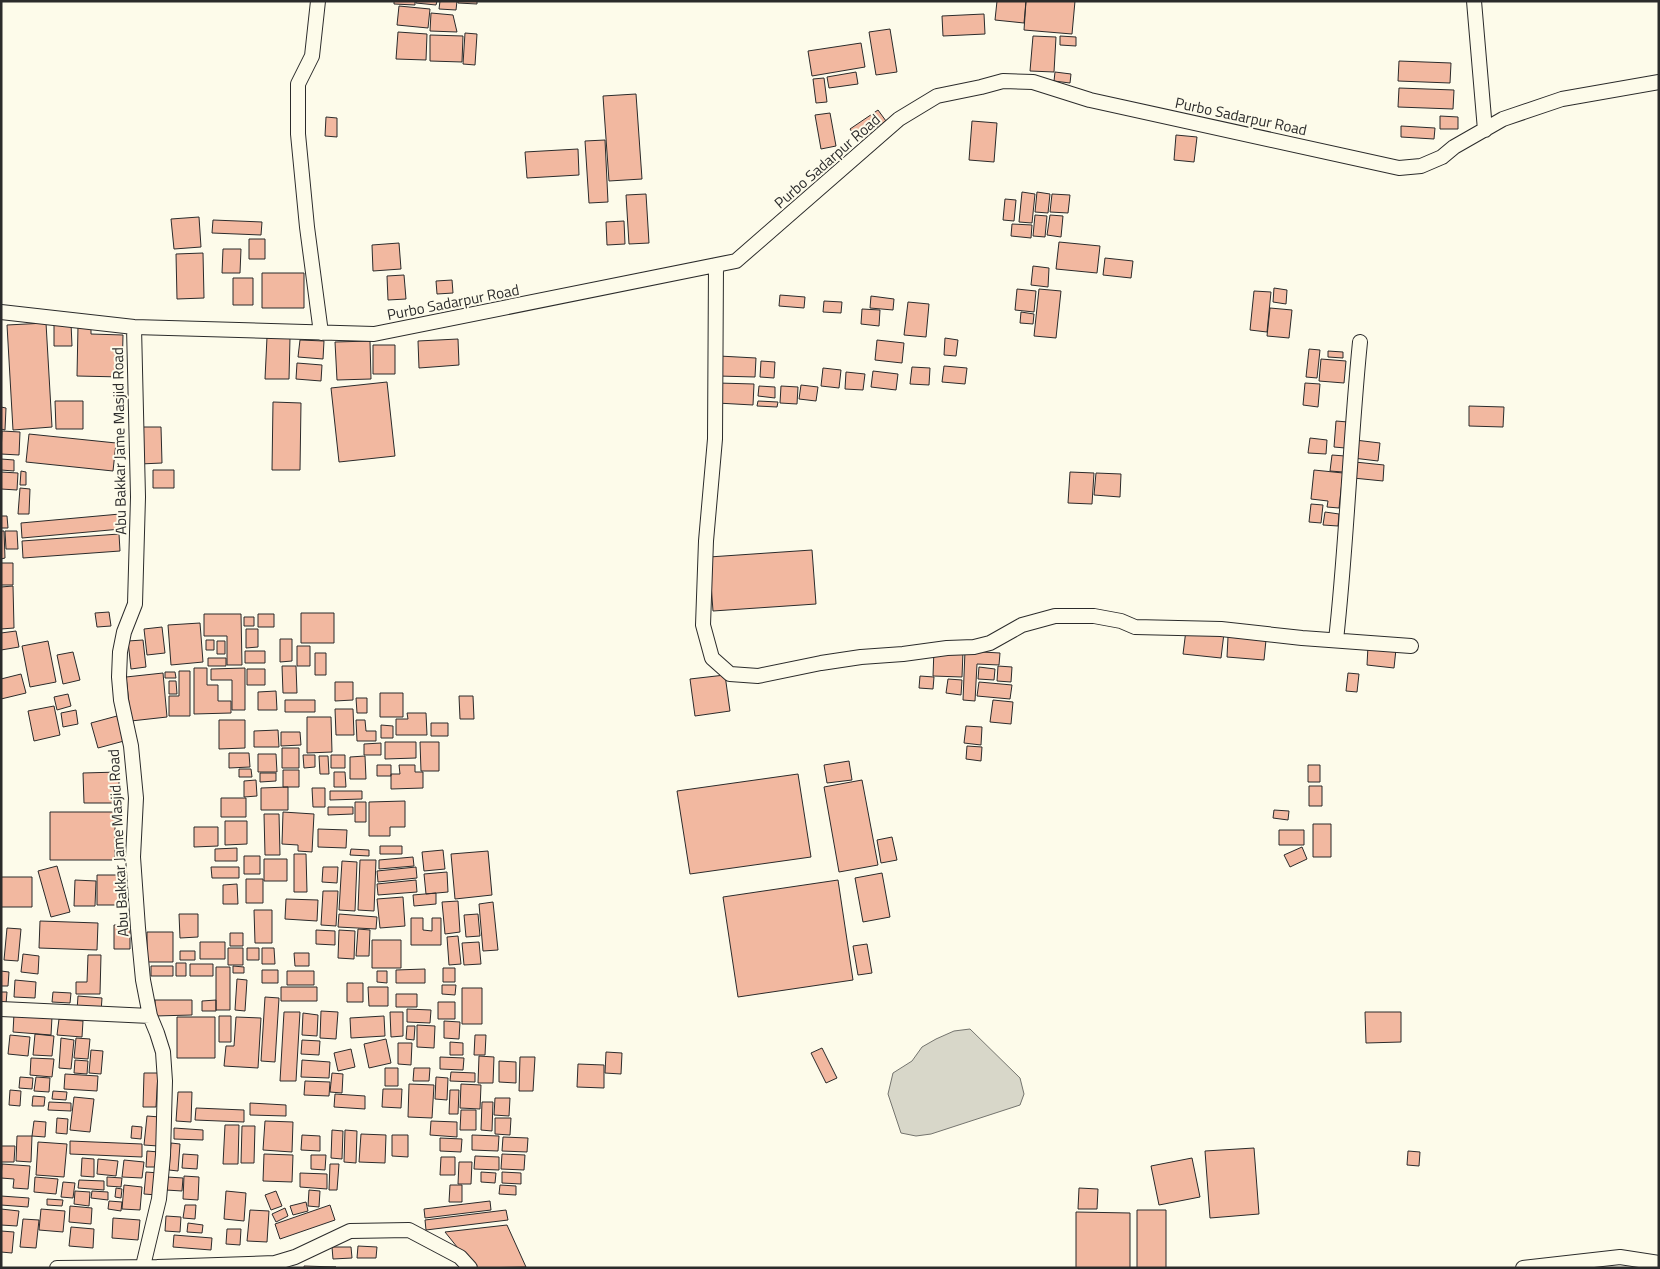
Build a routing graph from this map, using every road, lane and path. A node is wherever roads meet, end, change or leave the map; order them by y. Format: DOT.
graph roads {
  1 [pos="318,1"];
  2 [pos="1474,1"];
  3 [pos="1659,82"];
  4 [pos="1485,130"];
  5 [pos="716,265"];
  6 [pos="1,312"];
  7 [pos="134,327"];
  8 [pos="321,332"];
  9 [pos="1360,342"];
  10 [pos="1336,640"];
  11 [pos="1410,646"];
  12 [pos="1,1009"];
  13 [pos="150,1016"];
  14 [pos="295,1262"];
  15 [pos="1659,1263"];
  16 [pos="143,1266"];
  17 [pos="57,1268"];
  18 [pos="470,1268"];
  19 [pos="1523,1268"];
  1 -- 8 [label="street"];
  2 -- 4 [label="street"];
  3 -- 4 [label="street, Purbo Sadarpur Road"];
  4 -- 5 [label="street, Purbo Sadarpur Road"];
  5 -- 8 [label="street, Purbo Sadarpur Road"];
  5 -- 10 [label="street"];
  6 -- 7 [label="street, Purbo Sadarpur Road"];
  7 -- 8 [label="street, Purbo Sadarpur Road"];
  7 -- 13 [label="street, Abu Bakkar Jame Masjid Road"];
  9 -- 10 [label="street"];
  10 -- 11 [label="street"];
  12 -- 13 [label="street"];
  13 -- 16 [label="street, Abu Bakkar Jame Masjid Road"];
  14 -- 16 [label="street"];
  14 -- 18 [label="street"];
  15 -- 19 [label="street"];
  16 -- 17 [label="street"];
}
